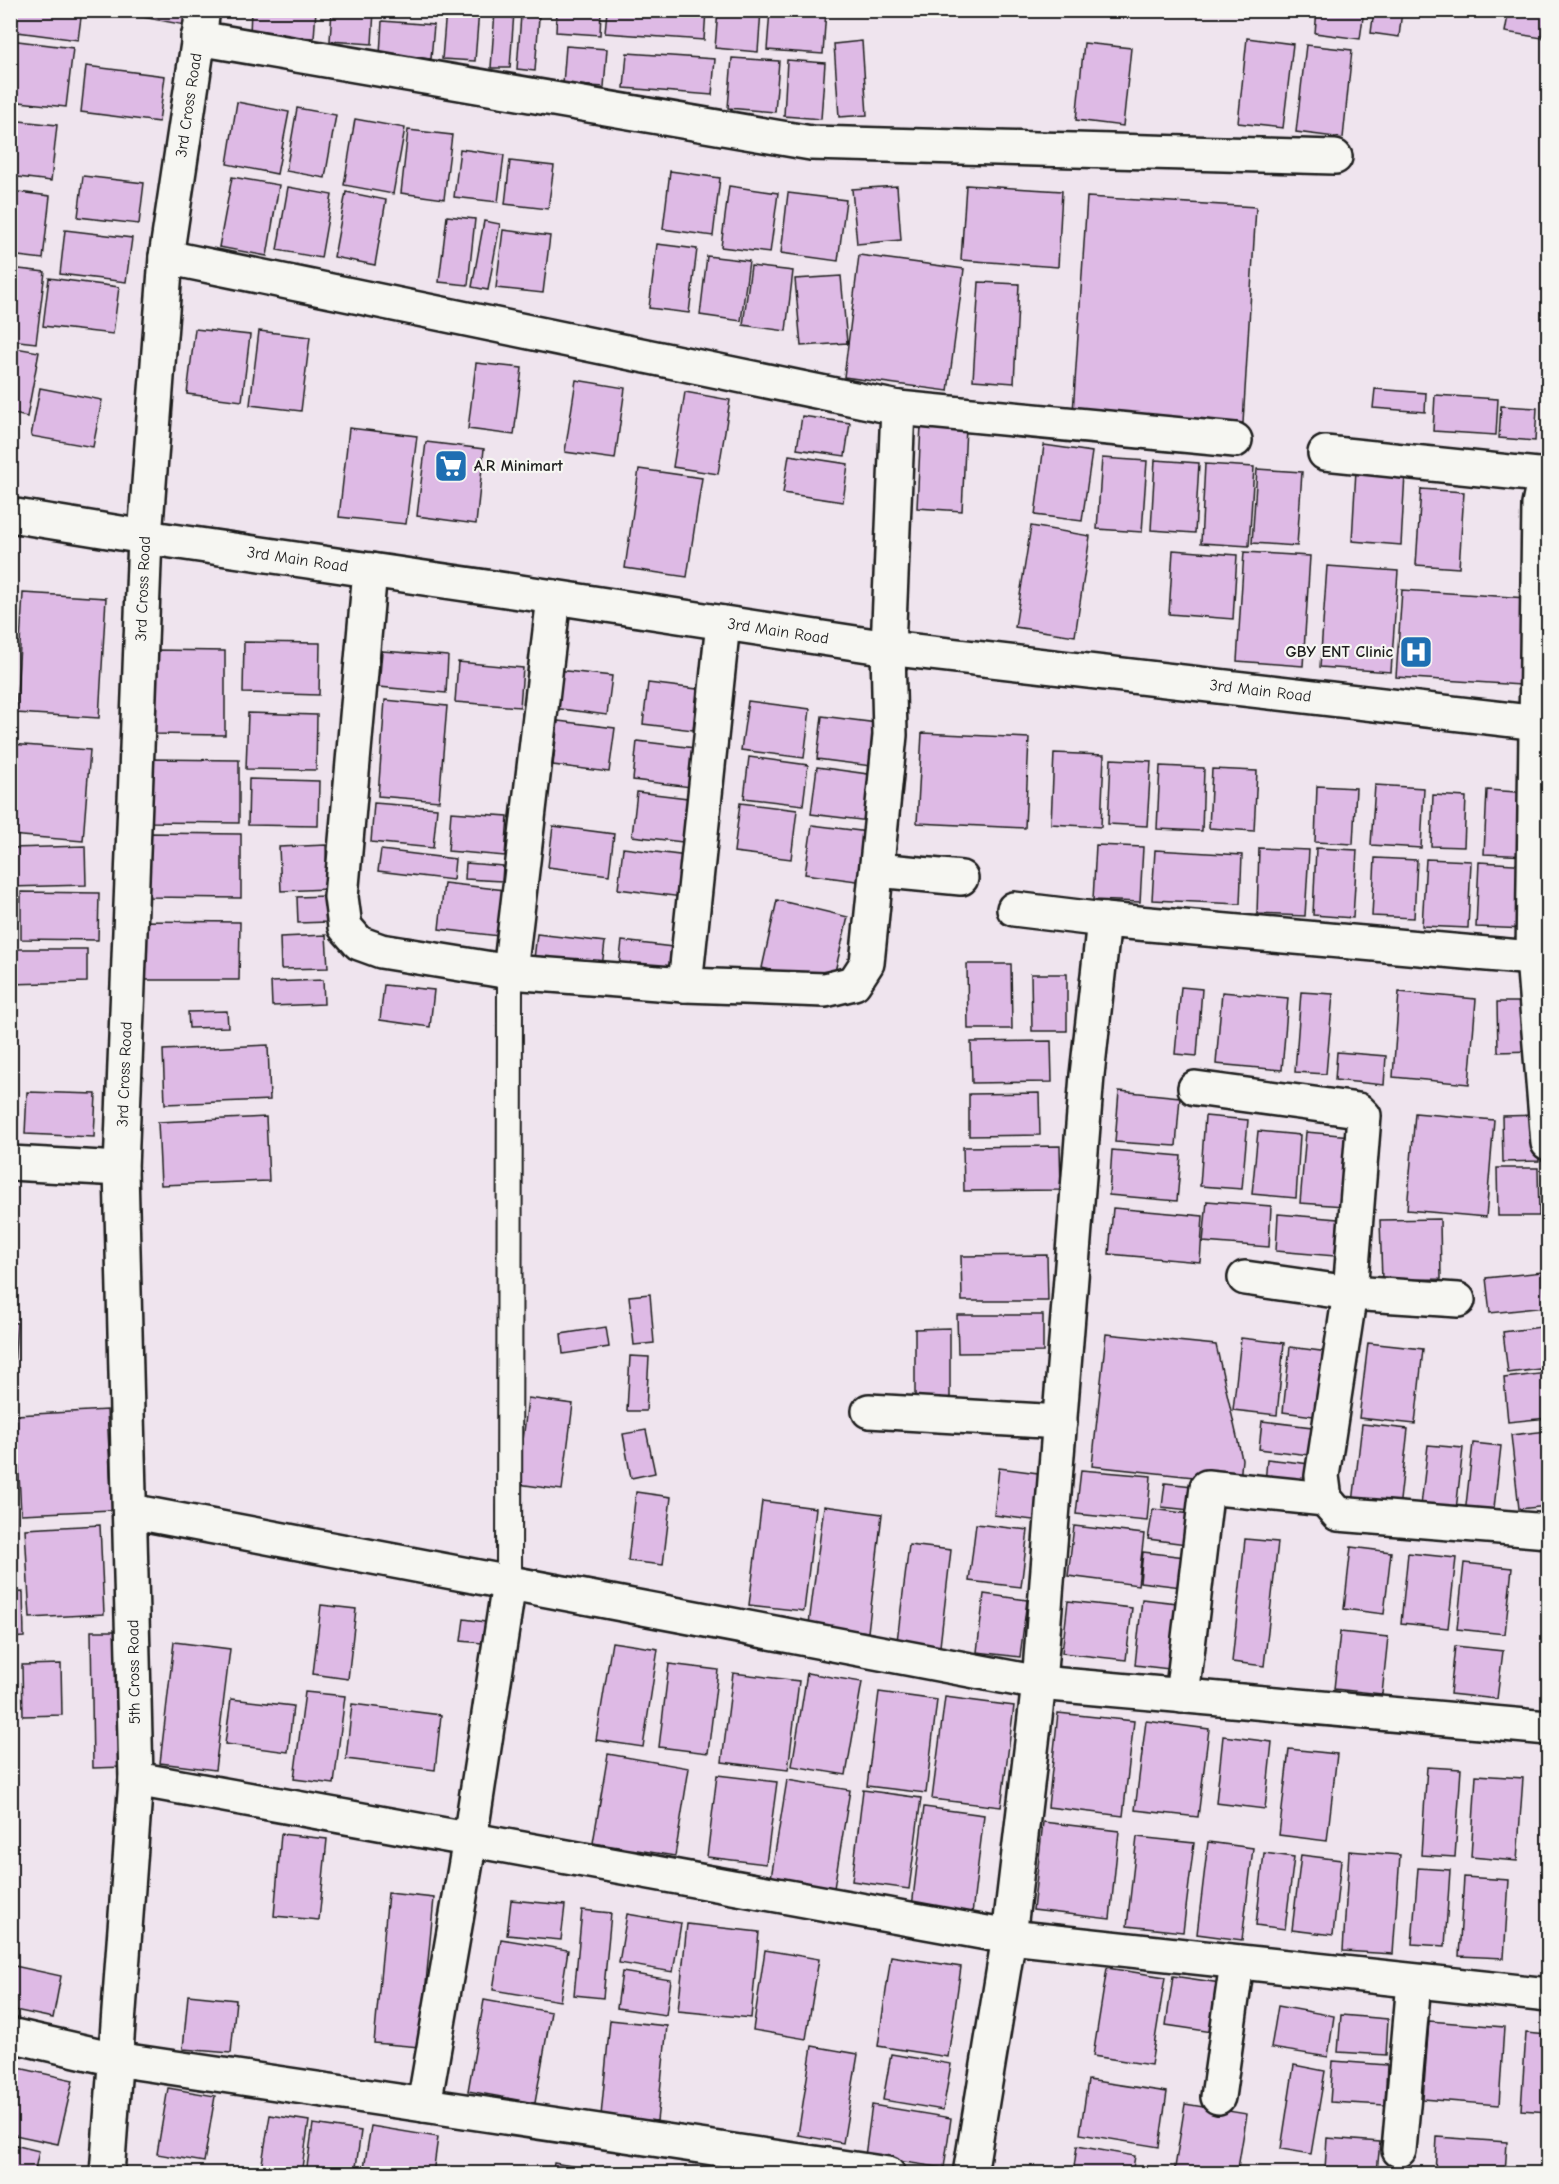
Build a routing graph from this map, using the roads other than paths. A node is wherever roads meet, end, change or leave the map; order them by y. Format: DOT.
graph roads {
  1 [pos="201,24"];
  2 [pos="1335,157"];
  3 [pos="166,257"];
  4 [pos="898,408"];
  5 [pos="1235,440"];
  6 [pos="1325,453"];
  7 [pos="1548,476"];
  8 [pos="10,515"];
  9 [pos="145,537"];
  10 [pos="370,570"];
  11 [pos="554,597"];
  12 [pos="723,623"];
  13 [pos="888,648"];
  14 [pos="1543,723"];
  15 [pos="877,870"];
  16 [pos="961,878"];
  17 [pos="1014,909"];
  18 [pos="1104,920"];
  19 [pos="1533,958"];
  20 [pos="510,972"];
  21 [pos="685,985"];
  22 [pos="1195,1088"];
  23 [pos="1548,1143"];
  24 [pos="10,1163"];
  25 [pos="121,1169"];
  26 [pos="1245,1278"];
  27 [pos="1350,1293"];
  28 [pos="1458,1300"];
  29 [pos="869,1411"];
  30 [pos="1060,1422"];
  31 [pos="1325,1499"];
  32 [pos="130,1511"];
  33 [pos="1548,1530"];
  34 [pos="508,1583"];
  35 [pos="1039,1683"];
  36 [pos="1182,1696"];
  37 [pos="1548,1728"];
  38 [pos="136,1779"];
  39 [pos="470,1839"];
  40 [pos="1009,1937"];
  41 [pos="1237,1963"];
  42 [pos="1414,1982"];
  43 [pos="1548,1995"];
  44 [pos="10,2035"];
  45 [pos="115,2059"];
  46 [pos="1218,2097"];
  47 [pos="424,2105"];
  48 [pos="1399,2150"];
  49 [pos="107,2174"];
  50 [pos="888,2174"];
  51 [pos="969,2174"];
  1 -- 2 [label="street"];
  1 -- 3 [label="street, 3rd Cross Road"];
  3 -- 4 [label="street"];
  3 -- 9 [label="street, 3rd Cross Road"];
  4 -- 5 [label="street"];
  4 -- 13 [label="street"];
  6 -- 7 [label="street"];
  7 -- 14 [label="street"];
  8 -- 9 [label="street, 3rd Main Road"];
  9 -- 10 [label="street, 3rd Main Road"];
  9 -- 25 [label="street, 3rd Cross Road"];
  10 -- 11 [label="street, 3rd Main Road"];
  10 -- 20 [label="street"];
  11 -- 12 [label="street, 3rd Main Road"];
  11 -- 20 [label="street"];
  12 -- 13 [label="street, 3rd Main Road"];
  12 -- 21 [label="street"];
  13 -- 14 [label="street, 3rd Main Road"];
  13 -- 15 [label="street"];
  14 -- 19 [label="street"];
  15 -- 16 [label="street"];
  15 -- 21 [label="street"];
  17 -- 18 [label="street"];
  18 -- 19 [label="street"];
  18 -- 30 [label="street"];
  19 -- 23 [label="street"];
  20 -- 21 [label="street"];
  20 -- 34 [label="lane"];
  22 -- 27 [label="street"];
  24 -- 25 [label="street"];
  25 -- 32 [label="street, 5th Cross Road"];
  26 -- 27 [label="street"];
  27 -- 28 [label="street"];
  27 -- 31 [label="street"];
  29 -- 30 [label="street"];
  30 -- 35 [label="street"];
  31 -- 33 [label="street"];
  31 -- 36 [label="street"];
  32 -- 34 [label="street"];
  32 -- 38 [label="street, 5th Cross Road"];
  34 -- 35 [label="street"];
  34 -- 39 [label="street"];
  35 -- 36 [label="street"];
  35 -- 40 [label="street"];
  36 -- 37 [label="street"];
  38 -- 39 [label="street"];
  38 -- 45 [label="street, 5th Cross Road"];
  39 -- 40 [label="street"];
  39 -- 47 [label="street"];
  40 -- 41 [label="street"];
  40 -- 51 [label="street"];
  41 -- 42 [label="street"];
  41 -- 46 [label="street"];
  42 -- 43 [label="street"];
  42 -- 48 [label="street"];
  44 -- 45 [label="street"];
  45 -- 47 [label="street"];
  45 -- 49 [label="street, 5th Cross Road"];
  47 -- 50 [label="street"];
}
